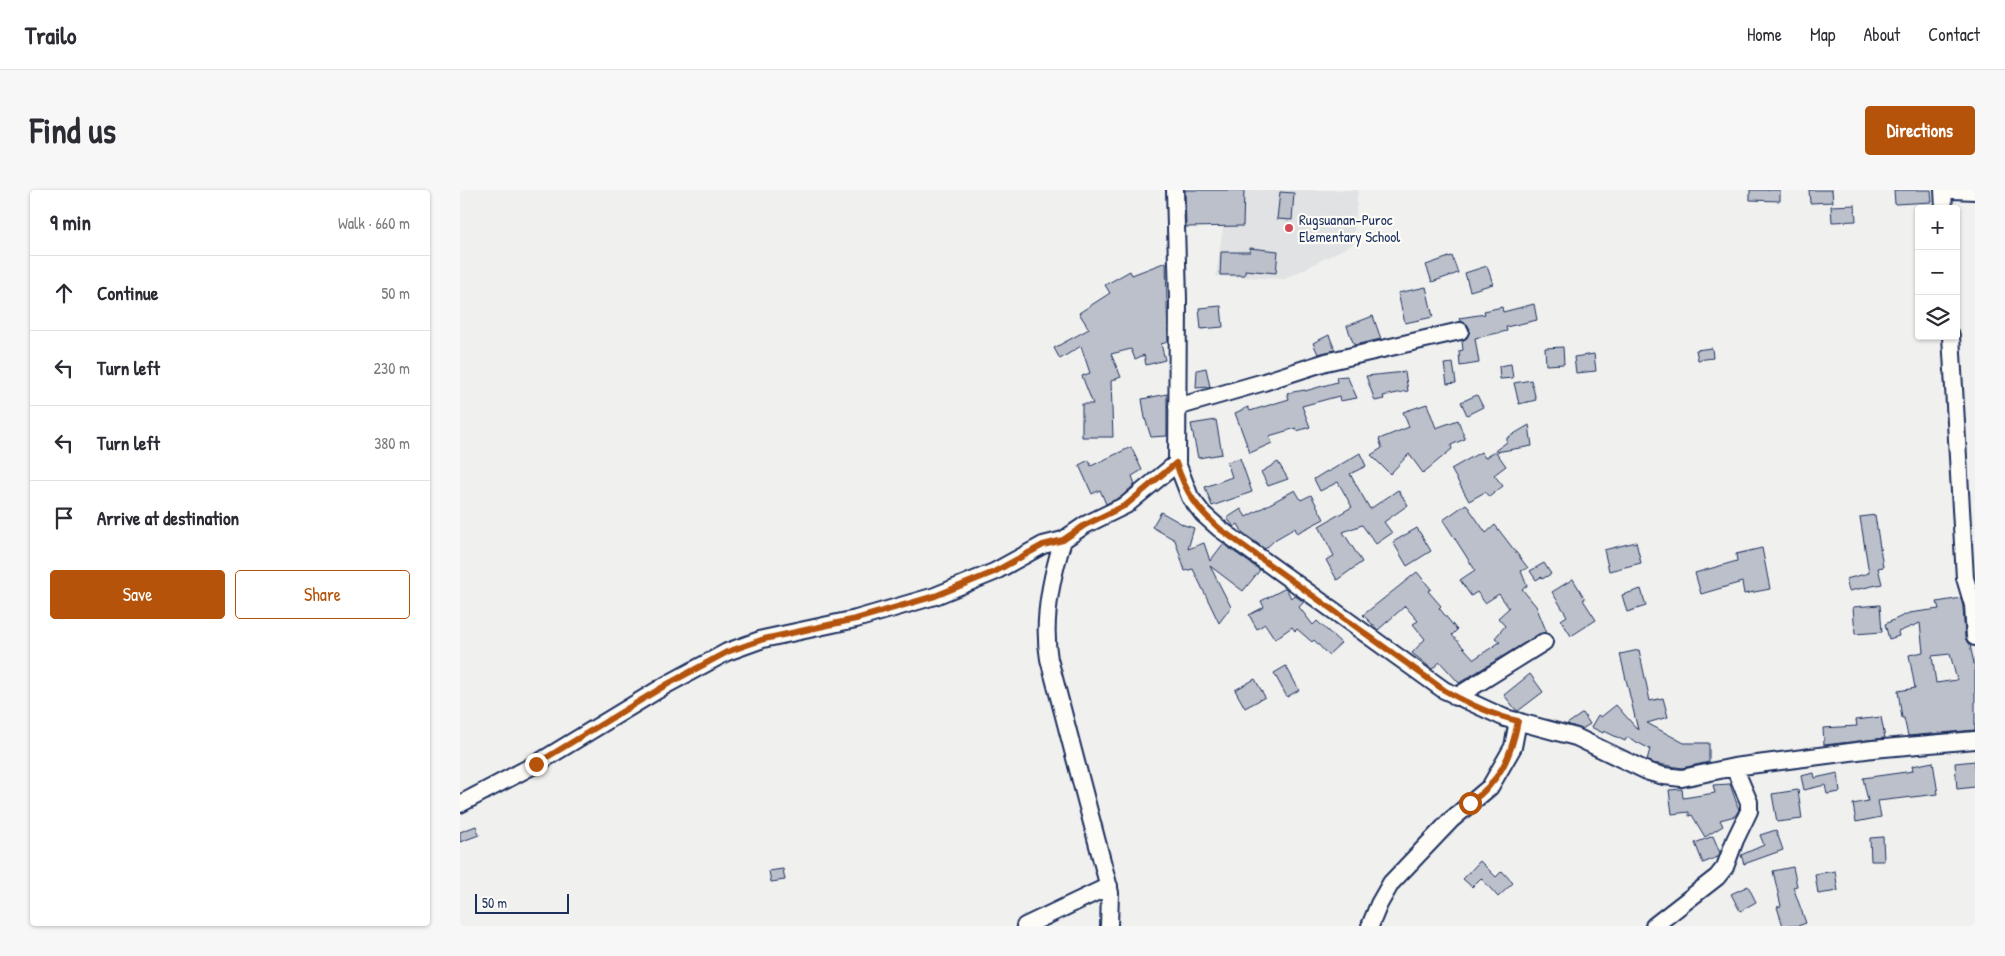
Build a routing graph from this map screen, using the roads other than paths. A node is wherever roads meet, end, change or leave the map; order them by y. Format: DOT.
graph roads {
  1 [pos="1174,190"];
  2 [pos="1944,190"];
  3 [pos="1953,190"];
  4 [pos="1975,191"];
  5 [pos="1944,205"];
  6 [pos="1460,331"];
  7 [pos="1951,340"];
  8 [pos="1177,408"];
  9 [pos="1176,463"];
  10 [pos="1063,540"];
  11 [pos="1975,637"];
  12 [pos="1544,642"];
  13 [pos="1456,696"];
  14 [pos="1518,721"];
  15 [pos="1975,740"];
  16 [pos="1734,767"];
  17 [pos="460,804"];
  18 [pos="1108,886"];
  19 [pos="1024,926"];
  20 [pos="1109,926"];
  21 [pos="1370,926"];
  22 [pos="1654,926"];
  1 -- 8 [label="street"];
  2 -- 5 [label="street"];
  3 -- 4 [label="street"];
  6 -- 8 [label="street"];
  7 -- 11 [label="street"];
  8 -- 9 [label="street"];
  9 -- 10 [label="street"];
  9 -- 13 [label="street"];
  10 -- 17 [label="street"];
  10 -- 18 [label="street"];
  12 -- 13 [label="street"];
  13 -- 14 [label="street"];
  14 -- 16 [label="street"];
  14 -- 21 [label="street"];
  15 -- 16 [label="street"];
  16 -- 22 [label="street"];
  18 -- 19 [label="street"];
  18 -- 20 [label="street"];
}
